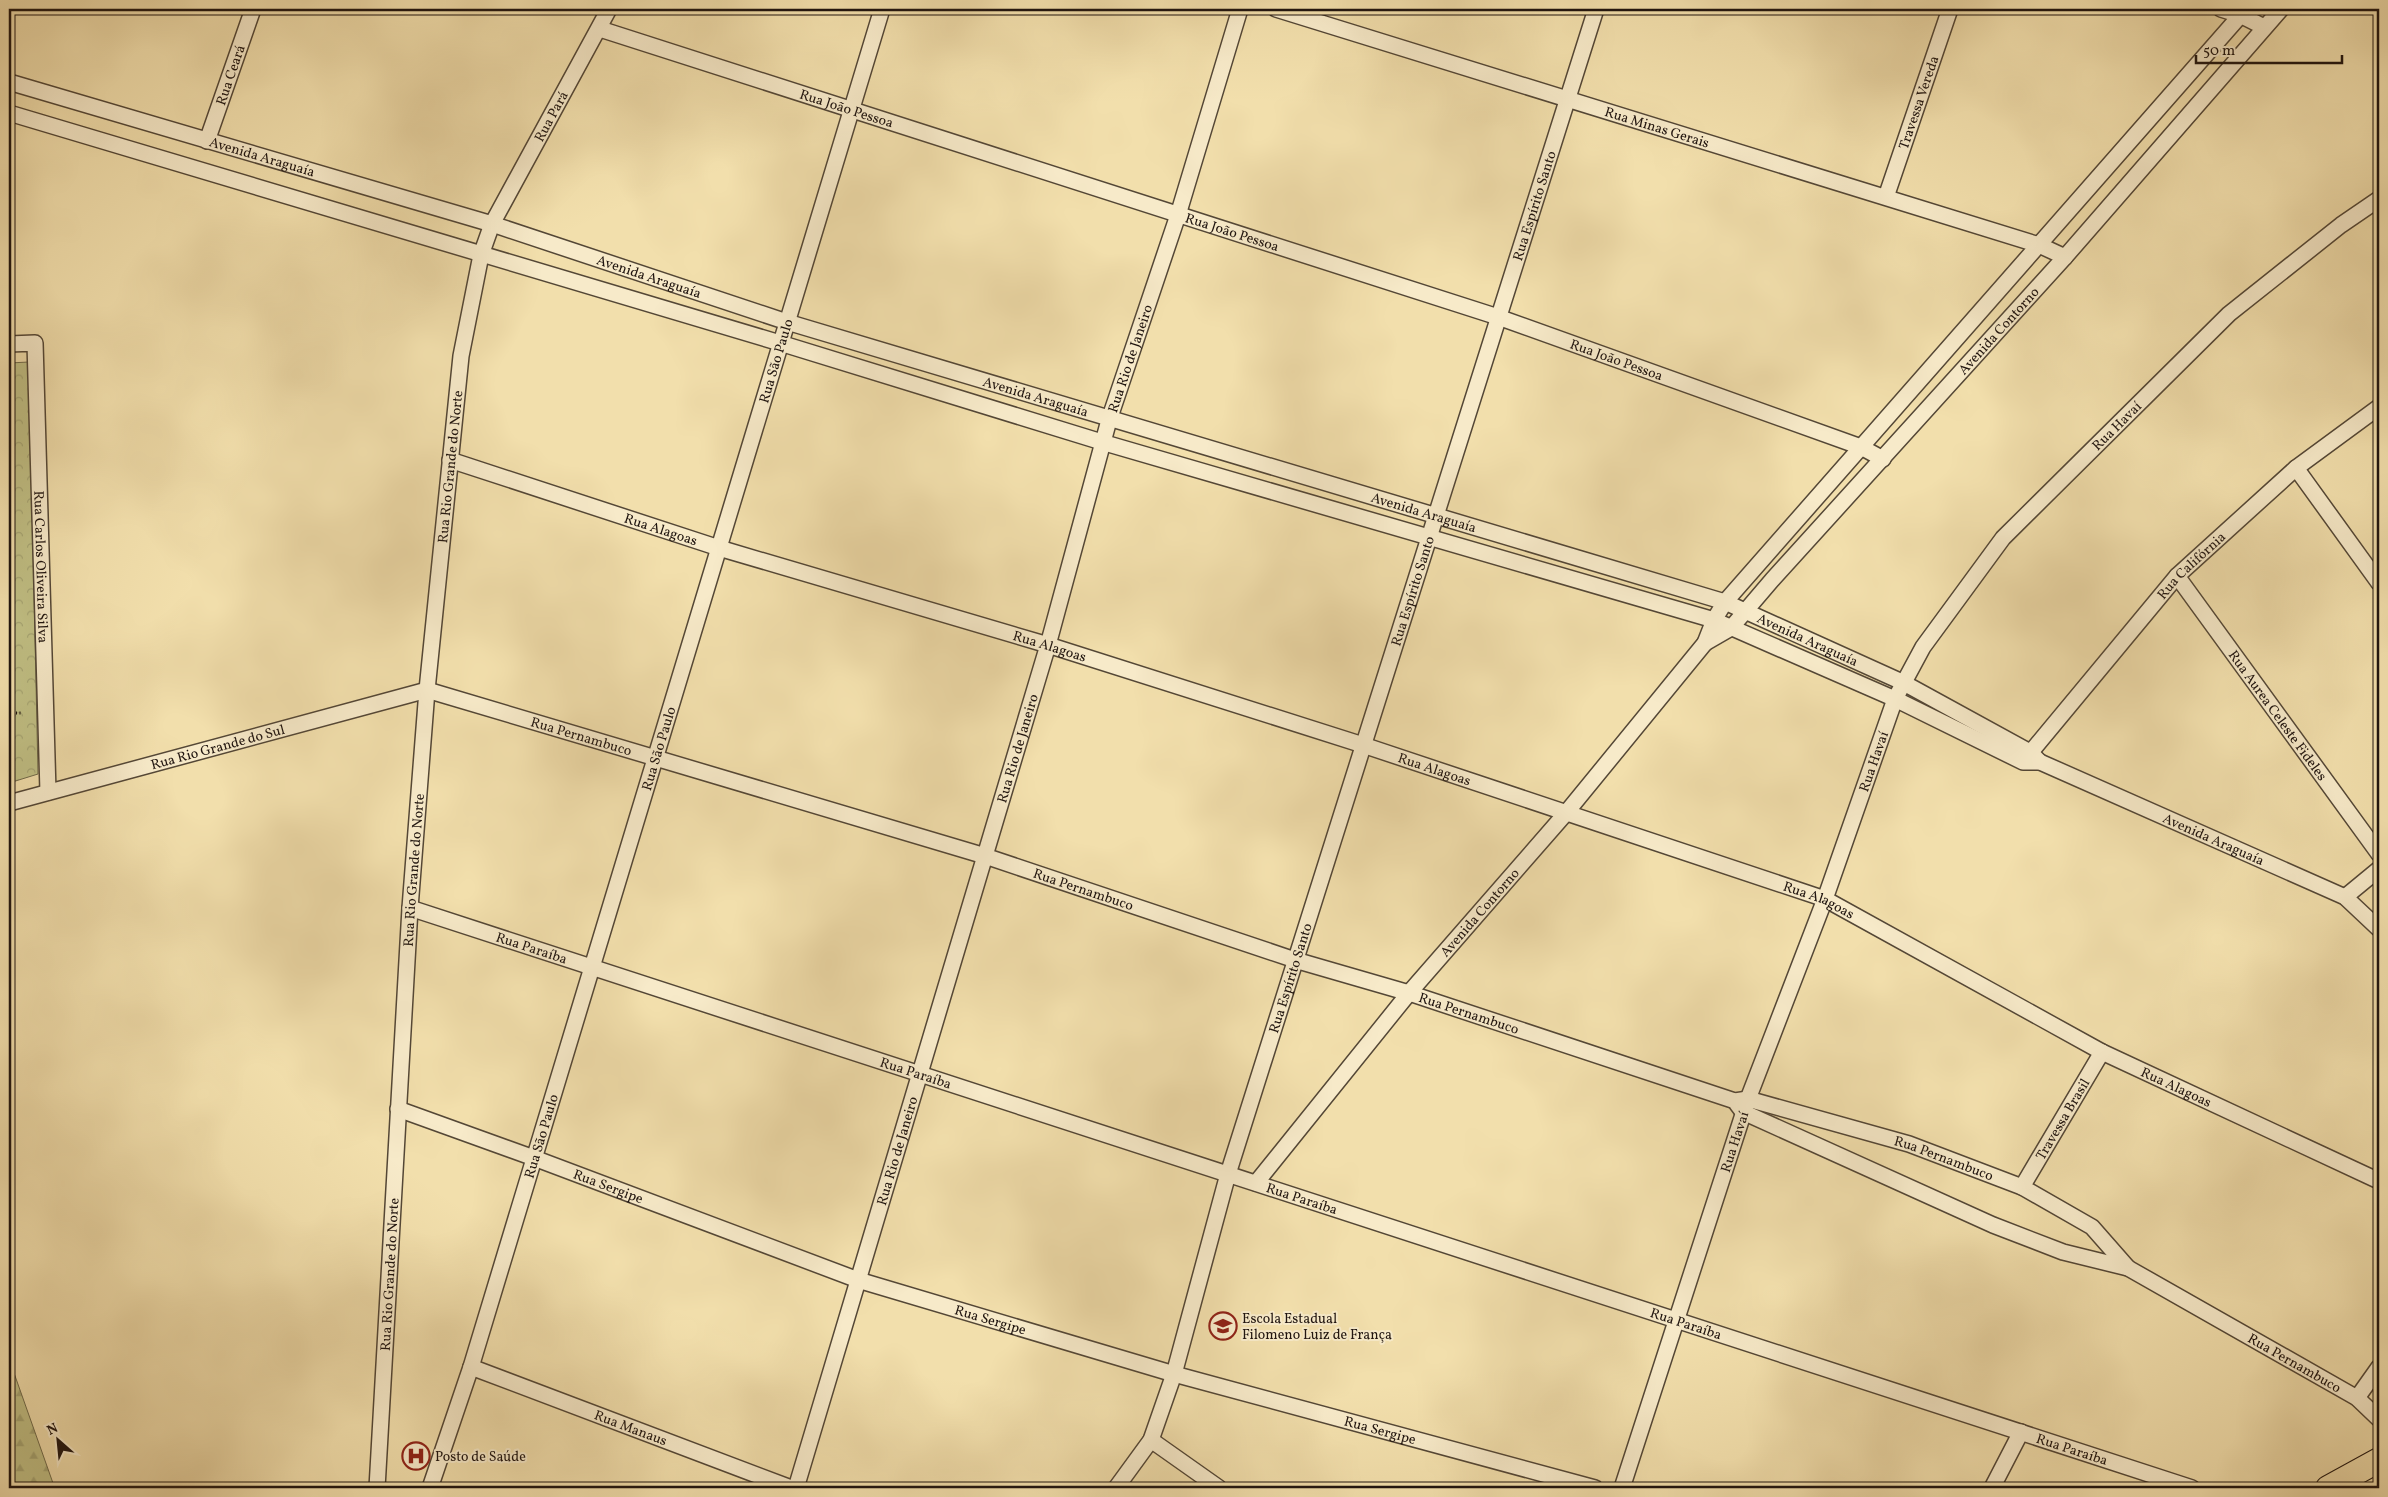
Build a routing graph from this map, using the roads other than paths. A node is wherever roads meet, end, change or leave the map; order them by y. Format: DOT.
graph roads {
  1 [pos="253,9"];
  2 [pos="609,9"];
  3 [pos="882,9"];
  4 [pos="1240,9"];
  5 [pos="1276,9"];
  6 [pos="1596,9"];
  7 [pos="1950,9"];
  8 [pos="2221,9"];
  9 [pos="2281,9"];
  10 [pos="2243,12"];
  11 [pos="2264,27"];
  12 [pos="600,29"];
  13 [pos="9,82"];
  14 [pos="1567,99"];
  15 [pos="852,110"];
  16 [pos="9,113"];
  17 [pos="207,141"];
  18 [pos="1886,197"];
  19 [pos="2379,199"];
  20 [pos="1178,215"];
  21 [pos="492,224"];
  22 [pos="2039,245"];
  23 [pos="481,255"];
  24 [pos="2065,257"];
  25 [pos="724,301"];
  26 [pos="1498,317"];
  27 [pos="786,322"];
  28 [pos="717,324"];
  29 [pos="780,343"];
  30 [pos="9,344"];
  31 [pos="2379,407"];
  32 [pos="1110,420"];
  33 [pos="1104,443"];
  34 [pos="1861,447"];
  35 [pos="1883,459"];
  36 [pos="450,460"];
  37 [pos="2296,468"];
  38 [pos="1436,514"];
  39 [pos="1429,537"];
  40 [pos="719,548"];
  41 [pos="2177,576"];
  42 [pos="2379,583"];
  43 [pos="1725,602"];
  44 [pos="1746,610"];
  45 [pos="1714,620"];
  46 [pos="1731,628"];
  47 [pos="1706,644"];
  48 [pos="1048,645"];
  49 [pos="1902,682"];
  50 [pos="427,690"];
  51 [pos="1895,700"];
  52 [pos="1363,745"];
  53 [pos="656,757"];
  54 [pos="2031,759"];
  55 [pos="48,792"];
  56 [pos="9,803"];
  57 [pos="1566,813"];
  58 [pos="2379,854"];
  59 [pos="985,856"];
  60 [pos="2379,869"];
  61 [pos="2345,897"];
  62 [pos="1825,900"];
  63 [pos="410,908"];
  64 [pos="2379,929"];
  65 [pos="1295,960"];
  66 [pos="592,967"];
  67 [pos="1409,993"];
  68 [pos="2102,1052"];
  69 [pos="920,1074"];
  70 [pos="1742,1104"];
  71 [pos="398,1109"];
  72 [pos="534,1158"];
  73 [pos="1228,1174"];
  74 [pos="2379,1181"];
  75 [pos="1256,1183"];
  76 [pos="2022,1187"];
  77 [pos="2128,1268"];
  78 [pos="858,1280"];
  79 [pos="1677,1320"];
  80 [pos="471,1367"];
  81 [pos="2379,1367"];
  82 [pos="1174,1374"];
  83 [pos="2357,1398"];
  84 [pos="2379,1419"];
  85 [pos="2021,1432"];
  86 [pos="1152,1440"];
  87 [pos="2379,1460"];
  88 [pos="377,1488"];
  89 [pos="430,1488"];
  90 [pos="791,1488"];
  91 [pos="796,1488"];
  92 [pos="1116,1488"];
  93 [pos="1219,1488"];
  94 [pos="1595,1488"];
  95 [pos="1622,1488"];
  96 [pos="1992,1488"];
  97 [pos="2192,1488"];
  98 [pos="2328,1488"];
  1 -- 17 [label="street, Rua Ceará"];
  2 -- 12 [label="street, Rua Pará"];
  3 -- 15 [label="street, Rua São Paulo"];
  4 -- 20 [label="street, Rua Rio de Janeiro"];
  5 -- 14 [label="street, Rua Minas Gerais"];
  6 -- 14 [label="street, Rua Espírito Santo"];
  7 -- 18 [label="street, Travessa Vereda"];
  8 -- 10 [label="street"];
  9 -- 11 [label="street, Avenida Contorno"];
  10 -- 11 [label="street"];
  10 -- 22 [label="street, Avenida Contorno"];
  11 -- 24 [label="street, Avenida Contorno"];
  12 -- 15 [label="street, Rua João Pessoa"];
  12 -- 21 [label="street, Rua Pará"];
  13 -- 17 [label="street, Avenida Araguaía"];
  14 -- 18 [label="street, Rua Minas Gerais"];
  14 -- 26 [label="street, Rua Espírito Santo"];
  15 -- 20 [label="street, Rua João Pessoa"];
  15 -- 27 [label="street, Rua São Paulo"];
  16 -- 23 [label="street, Avenida Araguaía"];
  17 -- 21 [label="street, Avenida Araguaía"];
  18 -- 22 [label="street, Rua Minas Gerais"];
  19 -- 49 [label="street, Rua Havaí"];
  20 -- 26 [label="street, Rua João Pessoa"];
  20 -- 32 [label="street, Rua Rio de Janeiro"];
  21 -- 23 [label="street, Rua Pará"];
  21 -- 25 [label="street, Avenida Araguaía"];
  22 -- 24 [label="street, Rua Minas Gerais"];
  22 -- 34 [label="street, Avenida Contorno"];
  23 -- 28 [label="street, Avenida Araguaía"];
  23 -- 36 [label="street, Rua Rio Grande do Norte"];
  24 -- 35 [label="street, Avenida Contorno"];
  25 -- 27 [label="street, Avenida Araguaía"];
  25 -- 28 [label="street"];
  26 -- 34 [label="street, Rua João Pessoa"];
  26 -- 38 [label="street, Rua Espírito Santo"];
  27 -- 29 [label="street, Rua São Paulo"];
  27 -- 32 [label="street, Avenida Araguaía"];
  28 -- 29 [label="street, Avenida Araguaía"];
  29 -- 33 [label="street, Avenida Araguaía"];
  29 -- 40 [label="street, Rua São Paulo"];
  30 -- 55 [label="street, Rua Carlos Oliveira Silva"];
  31 -- 37 [label="street, Rua Califórnia"];
  32 -- 33 [label="street, Rua Rio de Janeiro"];
  32 -- 38 [label="street, Avenida Araguaía"];
  33 -- 39 [label="street, Avenida Araguaía"];
  33 -- 48 [label="street, Rua Rio de Janeiro"];
  34 -- 35 [label="street, Rua João Pessoa"];
  34 -- 43 [label="street, Avenida Contorno"];
  35 -- 44 [label="street, Avenida Contorno"];
  36 -- 40 [label="street, Rua Alagoas"];
  36 -- 50 [label="street, Rua Rio Grande do Norte"];
  37 -- 41 [label="street, Rua Califórnia"];
  37 -- 42 [label="street"];
  38 -- 39 [label="street, Rua Espírito Santo"];
  38 -- 43 [label="street, Avenida Araguaía"];
  39 -- 45 [label="street, Avenida Araguaía"];
  39 -- 52 [label="street, Rua Espírito Santo"];
  40 -- 48 [label="street, Rua Alagoas"];
  40 -- 53 [label="street, Rua São Paulo"];
  41 -- 54 [label="street, Rua Califórnia"];
  41 -- 58 [label="street, Rua Aurea Celeste Fideles"];
  43 -- 44 [label="street, Avenida Araguaía"];
  43 -- 45 [label="street, Avenida Contorno"];
  44 -- 46 [label="street, Avenida Contorno"];
  44 -- 49 [label="street, Avenida Araguaía"];
  45 -- 46 [label="street, Avenida Araguaía"];
  45 -- 47 [label="street, Avenida Contorno"];
  46 -- 47 [label="street, Avenida Contorno"];
  46 -- 51 [label="street, Avenida Araguaía"];
  47 -- 57 [label="street, Avenida Contorno"];
  48 -- 52 [label="street, Rua Alagoas"];
  48 -- 59 [label="street, Rua Rio de Janeiro"];
  49 -- 51 [label="street, Rua Havaí"];
  49 -- 54 [label="street, Avenida Araguaía"];
  50 -- 53 [label="street, Rua Pernambuco"];
  50 -- 55 [label="street, Rua Rio Grande do Sul"];
  50 -- 63 [label="street, Rua Rio Grande do Norte"];
  51 -- 54 [label="street, Avenida Araguaía"];
  51 -- 62 [label="street, Rua Havaí"];
  52 -- 57 [label="street, Rua Alagoas"];
  52 -- 65 [label="street, Rua Espírito Santo"];
  53 -- 59 [label="street, Rua Pernambuco"];
  53 -- 66 [label="street, Rua São Paulo"];
  54 -- 61 [label="street, Avenida Araguaía"];
  55 -- 56 [label="street, Rua Rio Grande do Sul"];
  57 -- 62 [label="street, Rua Alagoas"];
  57 -- 67 [label="street, Avenida Contorno"];
  59 -- 65 [label="street, Rua Pernambuco"];
  59 -- 69 [label="street, Rua Rio de Janeiro"];
  60 -- 61 [label="street"];
  61 -- 64 [label="street, Avenida Araguaía"];
  62 -- 68 [label="street, Rua Alagoas"];
  62 -- 70 [label="street, Rua Havaí"];
  63 -- 66 [label="street, Rua Paraíba"];
  63 -- 71 [label="street, Rua Rio Grande do Norte"];
  65 -- 67 [label="street, Rua Pernambuco"];
  65 -- 73 [label="street, Rua Espírito Santo"];
  66 -- 69 [label="street, Rua Paraíba"];
  66 -- 72 [label="street, Rua São Paulo"];
  67 -- 70 [label="street, Rua Pernambuco"];
  67 -- 75 [label="street, Avenida Contorno"];
  68 -- 74 [label="street, Rua Alagoas"];
  68 -- 76 [label="street, Travessa Brasil"];
  69 -- 73 [label="street, Rua Paraíba"];
  69 -- 78 [label="street, Rua Rio de Janeiro"];
  70 -- 76 [label="street, Rua Pernambuco"];
  70 -- 77 [label="street, Rua Pernambuco"];
  70 -- 79 [label="street, Rua Havaí"];
  71 -- 72 [label="street, Rua Sergipe"];
  71 -- 88 [label="street, Rua Rio Grande do Norte"];
  72 -- 78 [label="street, Rua Sergipe"];
  72 -- 80 [label="street, Rua São Paulo"];
  73 -- 75 [label="street, Rua Paraíba"];
  73 -- 82 [label="street, Rua Espírito Santo"];
  75 -- 79 [label="street, Rua Paraíba"];
  76 -- 77 [label="street, Rua Pernambuco"];
  77 -- 83 [label="street, Rua Pernambuco"];
  78 -- 82 [label="street, Rua Sergipe"];
  78 -- 91 [label="street, Rua Rio de Janeiro"];
  79 -- 85 [label="street, Rua Paraíba"];
  79 -- 95 [label="street, Rua Havaí"];
  80 -- 89 [label="street, Rua São Paulo"];
  80 -- 90 [label="street, Rua Manaus"];
  81 -- 83 [label="street"];
  82 -- 86 [label="street, Rua Espírito Santo"];
  82 -- 94 [label="street, Rua Sergipe"];
  83 -- 84 [label="street, Rua Pernambuco"];
  85 -- 96 [label="street"];
  85 -- 97 [label="street, Rua Paraíba"];
  86 -- 92 [label="street, Rua Espírito Santo"];
  86 -- 93 [label="street"];
  87 -- 98 [label="main road"];
}
